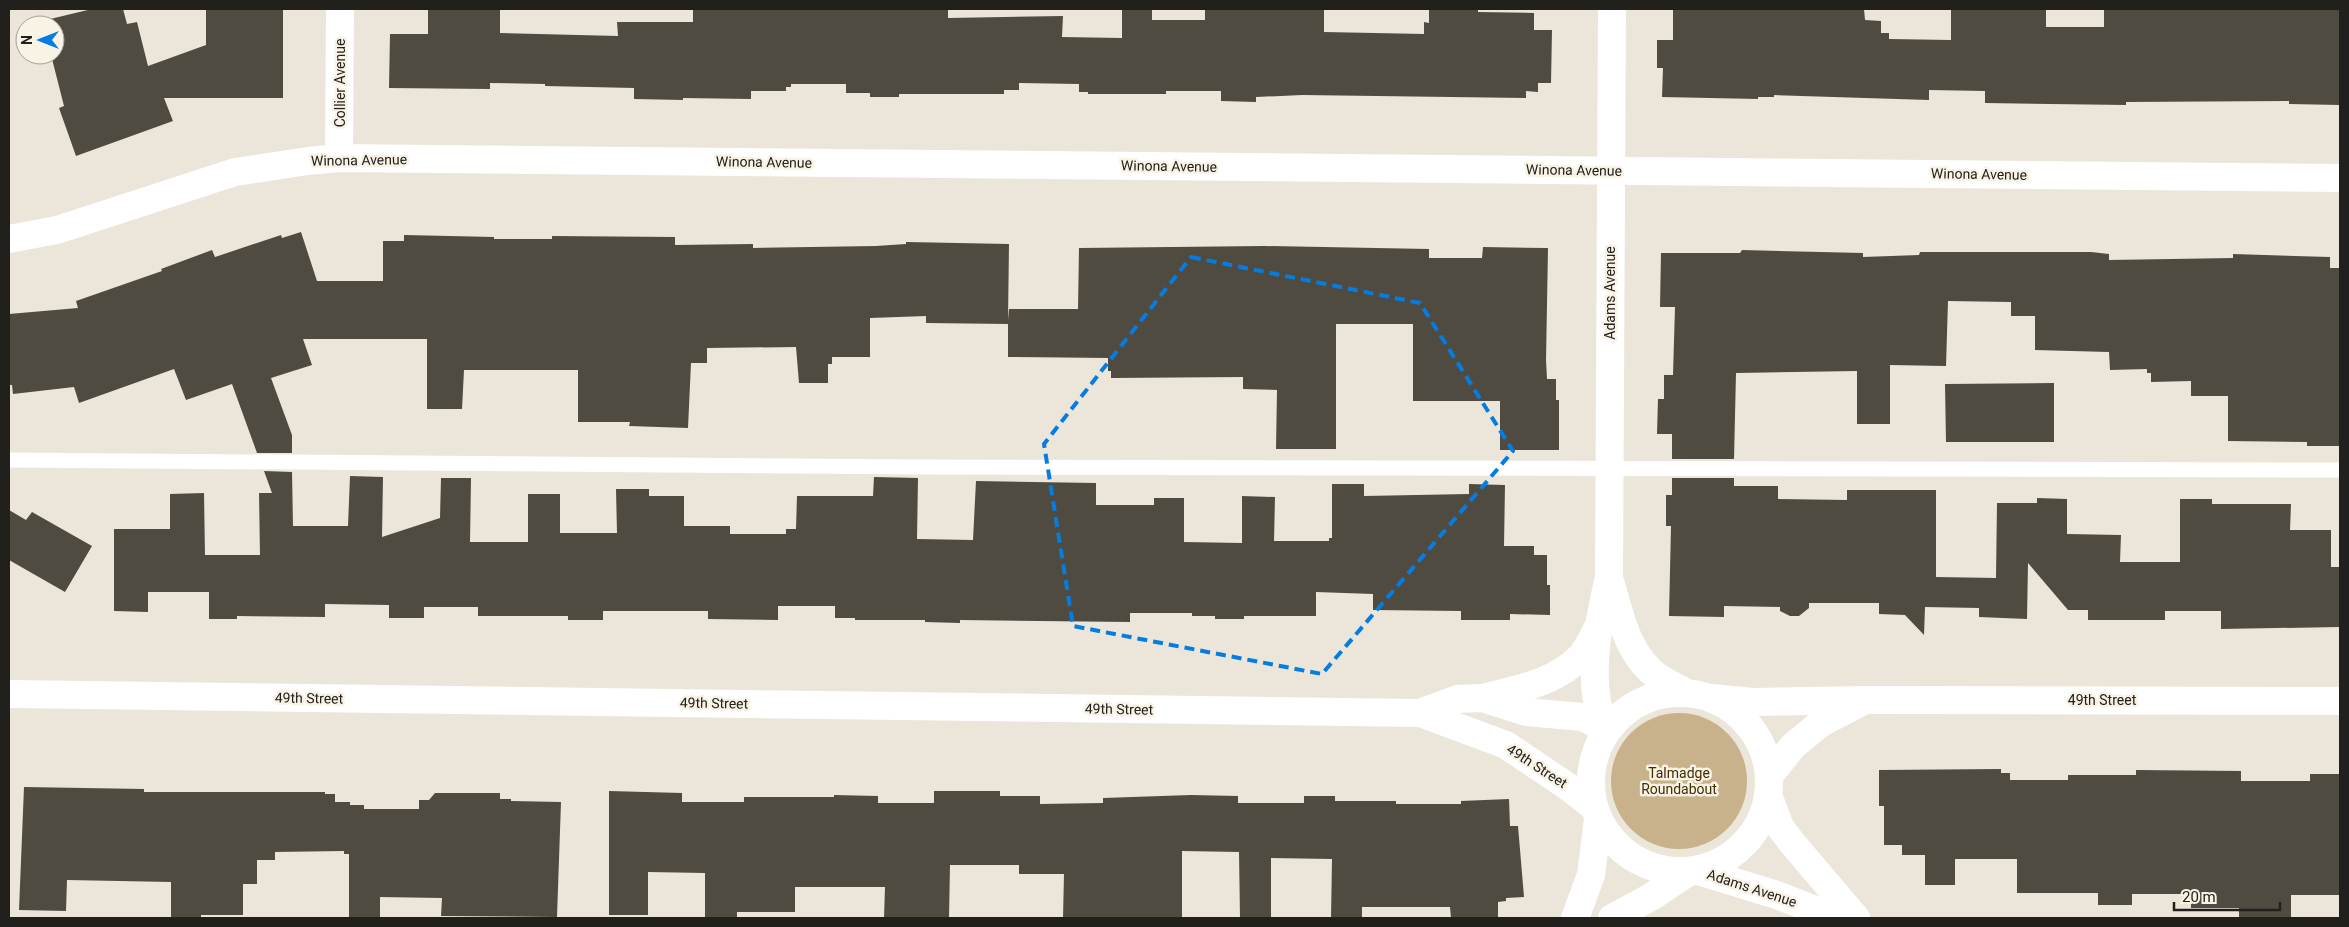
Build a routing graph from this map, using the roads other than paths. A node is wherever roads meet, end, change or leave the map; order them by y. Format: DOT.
graph roads {
  1 [pos="340,9"];
  2 [pos="1612,9"];
  3 [pos="339,158"];
  4 [pos="1610,170"];
  5 [pos="2340,178"];
  6 [pos="9,239"];
  7 [pos="9,460"];
  8 [pos="1609,468"];
  9 [pos="2340,470"];
  10 [pos="1609,577"];
  11 [pos="1597,629"];
  12 [pos="1685,692"];
  13 [pos="9,694"];
  14 [pos="1482,698"];
  15 [pos="1712,698"];
  16 [pos="1864,700"];
  17 [pos="2340,701"];
  18 [pos="1420,712"];
  19 [pos="1607,728"];
  20 [pos="1768,786"];
  21 [pos="1596,813"];
  22 [pos="1692,870"];
  23 [pos="1575,918"];
  24 [pos="1612,918"];
  25 [pos="1836,918"];
  26 [pos="1856,918"];
  1 -- 3 [label="street, Collier Avenue"];
  2 -- 4 [label="street, Adams Avenue"];
  3 -- 4 [label="street, Winona Avenue"];
  3 -- 6 [label="street, Winona Avenue"];
  4 -- 5 [label="street, Winona Avenue"];
  4 -- 8 [label="street, Adams Avenue"];
  7 -- 8 [label="lane"];
  8 -- 9 [label="lane"];
  8 -- 10 [label="street, Adams Avenue"];
  10 -- 11 [label="street, Adams Avenue"];
  10 -- 12 [label="street, Adams Avenue"];
  11 -- 14 [label="street"];
  11 -- 19 [label="street, Adams Avenue"];
  12 -- 15 [label="street"];
  12 -- 19 [label="street"];
  13 -- 18 [label="street, 49th Street"];
  14 -- 18 [label="street, 49th Street"];
  14 -- 19 [label="street, 49th Street"];
  15 -- 16 [label="street, 49th Street"];
  15 -- 20 [label="street"];
  16 -- 17 [label="street, 49th Street"];
  16 -- 20 [label="street, 49th Street"];
  18 -- 21 [label="street, 49th Street"];
  19 -- 21 [label="street"];
  20 -- 22 [label="street"];
  20 -- 26 [label="street"];
  21 -- 22 [label="street"];
  21 -- 23 [label="street"];
  22 -- 24 [label="street"];
  22 -- 25 [label="street, Adams Avenue"];
}
